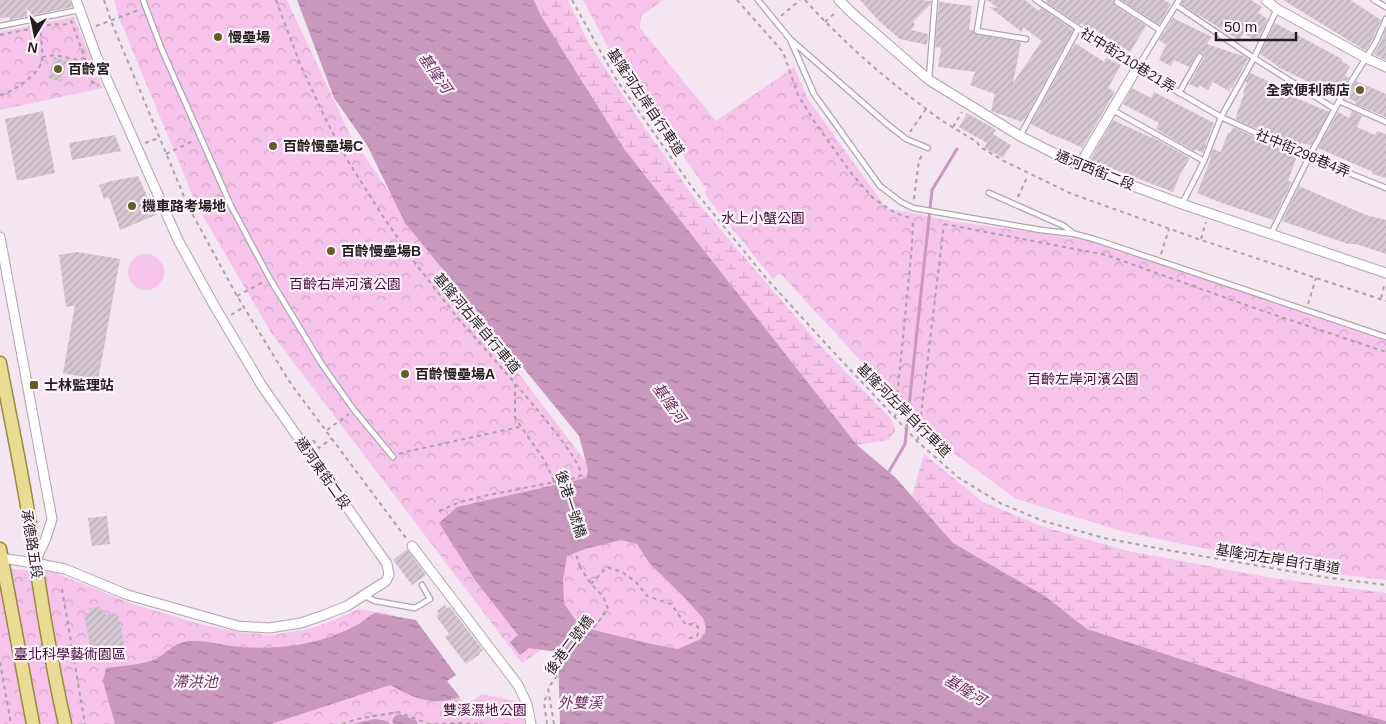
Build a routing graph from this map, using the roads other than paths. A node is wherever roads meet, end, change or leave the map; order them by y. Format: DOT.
graph roads {
  1 [pos="76,0"];
  2 [pos="143,0"];
  3 [pos="758,0"];
  4 [pos="839,0"];
  5 [pos="935,0"];
  6 [pos="982,0"];
  7 [pos="1036,0"];
  8 [pos="1266,0"];
  9 [pos="1374,0"];
  10 [pos="1042,2"];
  11 [pos="1117,2"];
  12 [pos="1177,2"];
  13 [pos="1386,6"];
  14 [pos="1277,9"];
  15 [pos="79,10"];
  16 [pos="1386,19"];
  17 [pos="0,26"];
  18 [pos="1078,29"];
  19 [pos="1160,30"];
  20 [pos="1026,39"];
  21 [pos="790,40"];
  22 [pos="1200,56"];
  23 [pos="1254,58"];
  24 [pos="1366,58"];
  25 [pos="1386,67"];
  26 [pos="1136,68"];
  27 [pos="929,80"];
  28 [pos="1179,93"];
  29 [pos="1339,100"];
  30 [pos="1111,109"];
  31 [pos="1335,109"];
  32 [pos="1221,117"];
  33 [pos="1386,122"];
  34 [pos="1020,136"];
  35 [pos="928,148"];
  36 [pos="1309,157"];
  37 [pos="1204,161"];
  38 [pos="1079,166"];
  39 [pos="1386,188"];
  40 [pos="989,193"];
  41 [pos="1182,204"];
  42 [pos="1075,234"];
  43 [pos="1271,234"];
  44 [pos="0,237"];
  45 [pos="1386,273"];
  46 [pos="1386,337"];
  47 [pos="0,363"];
  48 [pos="393,457"];
  49 [pos="412,546"];
  50 [pos="0,555"];
  51 [pos="35,563"];
  52 [pos="422,585"];
  53 [pos="365,596"];
  54 [pos="33,724"];
  55 [pos="65,724"];
  56 [pos="531,724"];
  1 -- 15 [label="street, 通河東街二段"];
  2 -- 48 [label="lane"];
  3 -- 21 [label="lane"];
  4 -- 27 [label="street, 通河西街二段"];
  5 -- 27 [label="lane"];
  6 -- 20 [label="lane"];
  7 -- 10 [label="lane, 社中街210巷21弄"];
  8 -- 14 [label="street"];
  9 -- 13 [label="lane"];
  10 -- 18 [label="lane, 社中街210巷21弄"];
  11 -- 19 [label="lane"];
  12 -- 19 [label="lane"];
  12 -- 23 [label="lane"];
  14 -- 23 [label="lane"];
  14 -- 24 [label="street"];
  15 -- 17 [label="lane"];
  15 -- 53 [label="street, 通河東街二段"];
  16 -- 24 [label="lane"];
  18 -- 26 [label="lane, 社中街210巷21弄"];
  18 -- 34 [label="lane"];
  19 -- 26 [label="lane"];
  21 -- 35 [label="lane"];
  21 -- 42 [label="lane"];
  22 -- 28 [label="lane"];
  23 -- 31 [label="lane"];
  23 -- 32 [label="lane"];
  24 -- 25 [label="street"];
  24 -- 29 [label="lane"];
  26 -- 28 [label="lane, 社中街210巷21弄"];
  26 -- 30 [label="street"];
  27 -- 34 [label="street, 通河西街二段"];
  28 -- 32 [label="lane, 社中街210巷21弄"];
  29 -- 31 [label="lane"];
  29 -- 33 [label="lane"];
  30 -- 37 [label="lane"];
  30 -- 38 [label="street"];
  31 -- 36 [label="lane"];
  32 -- 36 [label="lane, 社中街298巷4弄"];
  32 -- 37 [label="lane"];
  34 -- 38 [label="street, 通河西街二段"];
  36 -- 39 [label="lane, 社中街298巷4弄"];
  36 -- 43 [label="lane"];
  37 -- 41 [label="lane"];
  38 -- 41 [label="street, 通河西街二段"];
  40 -- 42 [label="lane"];
  41 -- 43 [label="street, 通河西街二段"];
  42 -- 46 [label="lane"];
  43 -- 45 [label="street, 通河西街二段"];
  44 -- 51 [label="street"];
  47 -- 51 [label="main road, 承德路五段"];
  49 -- 56 [label="street"];
  50 -- 51 [label="street, 通河東街二段"];
  50 -- 54 [label="main road"];
  51 -- 53 [label="street, 通河東街二段"];
  51 -- 55 [label="main road, 承德路五段"];
  52 -- 53 [label="lane"];
}
